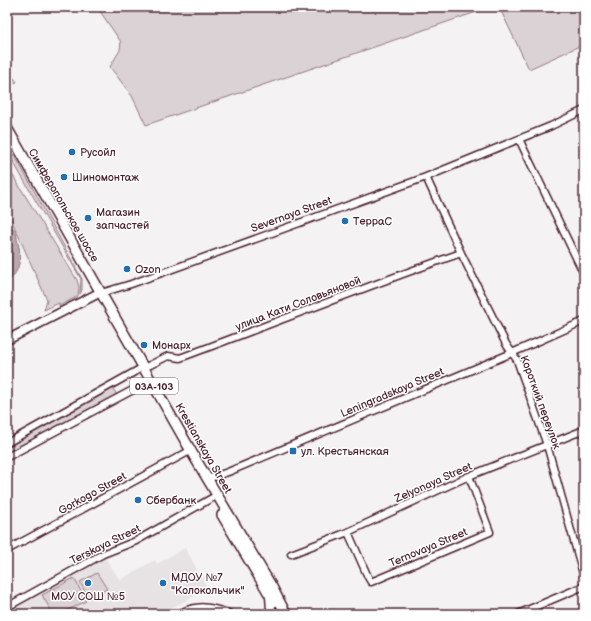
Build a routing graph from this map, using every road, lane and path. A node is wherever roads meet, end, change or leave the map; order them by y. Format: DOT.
graph roads {
  1 [pos="584,110"];
  2 [pos="7,128"];
  3 [pos="7,138"];
  4 [pos="519,139"];
  5 [pos="426,177"];
  6 [pos="461,253"];
  7 [pos="584,274"];
  8 [pos="98,294"];
  9 [pos="584,321"];
  10 [pos="7,340"];
  11 [pos="512,353"];
  12 [pos="141,369"];
  13 [pos="146,383"];
  14 [pos="584,430"];
  15 [pos="7,443"];
  16 [pos="547,445"];
  17 [pos="186,453"];
  18 [pos="7,457"];
  19 [pos="469,476"];
  20 [pos="208,479"];
  21 [pos="212,498"];
  22 [pos="348,532"];
  23 [pos="7,550"];
  24 [pos="291,554"];
  25 [pos="584,577"];
  26 [pos="584,586"];
  27 [pos="270,596"];
  28 [pos="7,607"];
  29 [pos="533,607"];
  30 [pos="181,614"];
  31 [pos="228,614"];
  32 [pos="268,614"];
  33 [pos="280,614"];
  34 [pos="286,614"];
  35 [pos="518,614"];
  36 [pos="537,614"];
  1 -- 4 [label="street, Severnaya Street"];
  2 -- 8 [label="main road, Симферопольское шоссе / 03А-103"];
  3 -- 8 [label="main road, Симферопольское шоссе / 03А-103"];
  4 -- 5 [label="street, Severnaya Street"];
  4 -- 7 [label="street"];
  5 -- 6 [label="street, Короткий переулок"];
  5 -- 8 [label="street, Severnaya Street"];
  6 -- 11 [label="street, Короткий переулок"];
  6 -- 12 [label="street, улица Кати Соловьяновой"];
  8 -- 10 [label="street, Severnaya Street"];
  8 -- 12 [label="main road, Krestianskaya Street / 03А-103"];
  9 -- 11 [label="street, Leningradskaya Street"];
  11 -- 16 [label="street, Короткий переулок"];
  11 -- 20 [label="street, Leningradskaya Street"];
  12 -- 13 [label="main road, Krestianskaya Street / 03А-103"];
  12 -- 15 [label="street, улица Кати Соловьяновой"];
  12 -- 20 [label="main road, Krestianskaya Street / 03А-103"];
  13 -- 17 [label="main road, Krestianskaya Street / 03А-103"];
  13 -- 18 [label="street"];
  14 -- 16 [label="street, Zelyonaya Street"];
  16 -- 19 [label="street, Zelyonaya Street"];
  16 -- 25 [label="street, Короткий переулок"];
  17 -- 21 [label="main road, Krestianskaya Street / 03А-103"];
  17 -- 23 [label="street, Gorkogo Street"];
  19 -- 22 [label="street, Zelyonaya Street"];
  19 -- 22 [label="street, Ternovaya Street"];
  20 -- 34 [label="main road, Krestianskaya Street / 03А-103"];
  21 -- 27 [label="main road, Krestianskaya Street / 03А-103"];
  21 -- 28 [label="street, Terskaya Street"];
  22 -- 24 [label="street, Zelyonaya Street"];
  26 -- 29 [label="street"];
  27 -- 32 [label="street"];
  27 -- 33 [label="main road, Krestianskaya Street / 03А-103"];
  29 -- 35 [label="street"];
  29 -- 36 [label="street"];
  30 -- 31 [label="street"];
}
